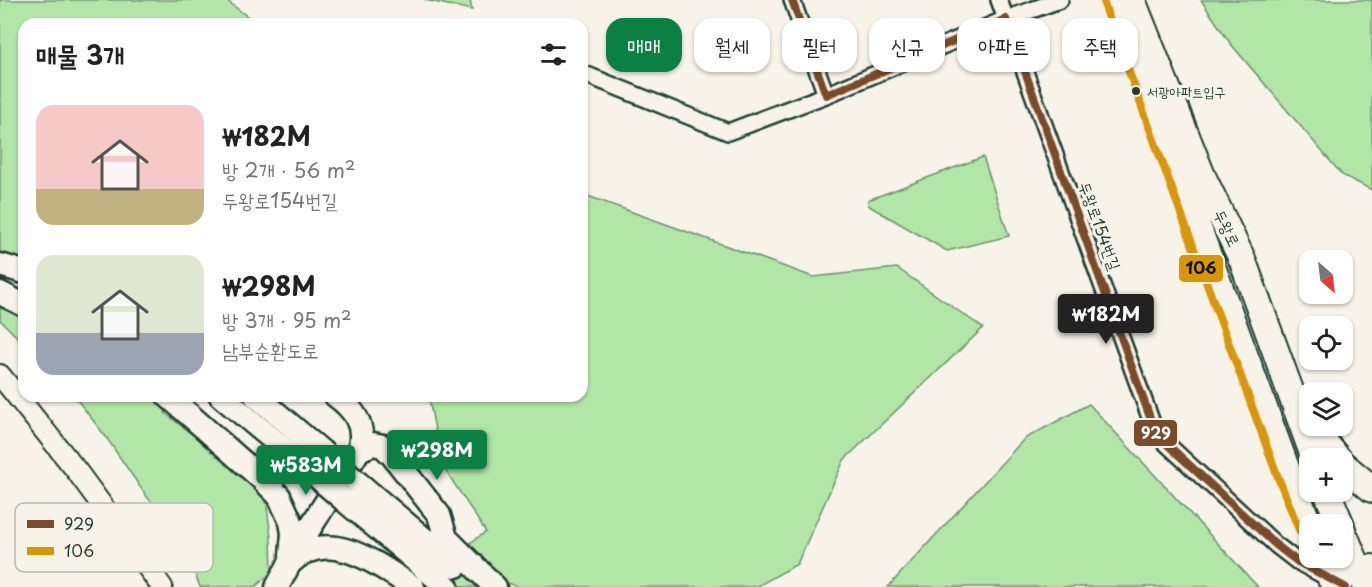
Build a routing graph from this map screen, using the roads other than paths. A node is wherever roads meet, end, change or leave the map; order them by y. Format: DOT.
graph roads {
  1 [pos="792,0"];
  2 [pos="999,0"];
  3 [pos="1060,0"];
  4 [pos="1114,0"];
  5 [pos="1132,0"];
  6 [pos="1006,18"];
  7 [pos="1009,18"];
  8 [pos="957,40"];
  9 [pos="1025,72"];
  10 [pos="588,75"];
  11 [pos="826,95"];
  12 [pos="0,260"];
  13 [pos="18,263"];
  14 [pos="0,265"];
  15 [pos="18,270"];
  16 [pos="0,287"];
  17 [pos="0,293"];
  18 [pos="18,293"];
  19 [pos="18,301"];
  20 [pos="0,375"];
  21 [pos="1290,392"];
  22 [pos="18,398"];
  23 [pos="22,402"];
  24 [pos="175,402"];
  25 [pos="230,402"];
  26 [pos="261,402"];
  27 [pos="344,402"];
  28 [pos="1299,406"];
  29 [pos="1320,436"];
  30 [pos="1311,448"];
  31 [pos="1329,448"];
  32 [pos="359,450"];
  33 [pos="314,460"];
  34 [pos="1353,473"];
  35 [pos="1372,489"];
  36 [pos="351,491"];
  37 [pos="100,503"];
  38 [pos="1304,514"];
  39 [pos="289,564"];
  40 [pos="151,572"];
  41 [pos="1352,579"];
  42 [pos="162,587"];
  43 [pos="277,587"];
  44 [pos="413,587"];
  45 [pos="447,587"];
  46 [pos="484,587"];
  47 [pos="495,587"];
  1 -- 11 [label="street"];
  2 -- 6 [label="street, 두왕로154번길"];
  3 -- 7 [label="street"];
  4 -- 38 [label="main road, 두왕로"];
  5 -- 21 [label="main road, 두왕로"];
  8 -- 11 [label="street"];
  9 -- 41 [label="street, 두왕로154번길"];
  10 -- 11 [label="street"];
  12 -- 13 [label="main road"];
  14 -- 15 [label="main road"];
  16 -- 18 [label="main road"];
  17 -- 19 [label="main road"];
  20 -- 22 [label="street"];
  21 -- 28 [label="main road"];
  21 -- 30 [label="main road, 두왕로"];
  23 -- 37 [label="street"];
  24 -- 39 [label="main road"];
  25 -- 33 [label="main road"];
  26 -- 33 [label="main road"];
  27 -- 32 [label="main road"];
  29 -- 31 [label="main road"];
  32 -- 39 [label="main road"];
  32 -- 47 [label="main road"];
  33 -- 36 [label="main road, bridge"];
  34 -- 35 [label="main road"];
  36 -- 45 [label="main road"];
  36 -- 46 [label="main road"];
  39 -- 43 [label="main road"];
  39 -- 44 [label="main road"];
  40 -- 42 [label="street"];
}
